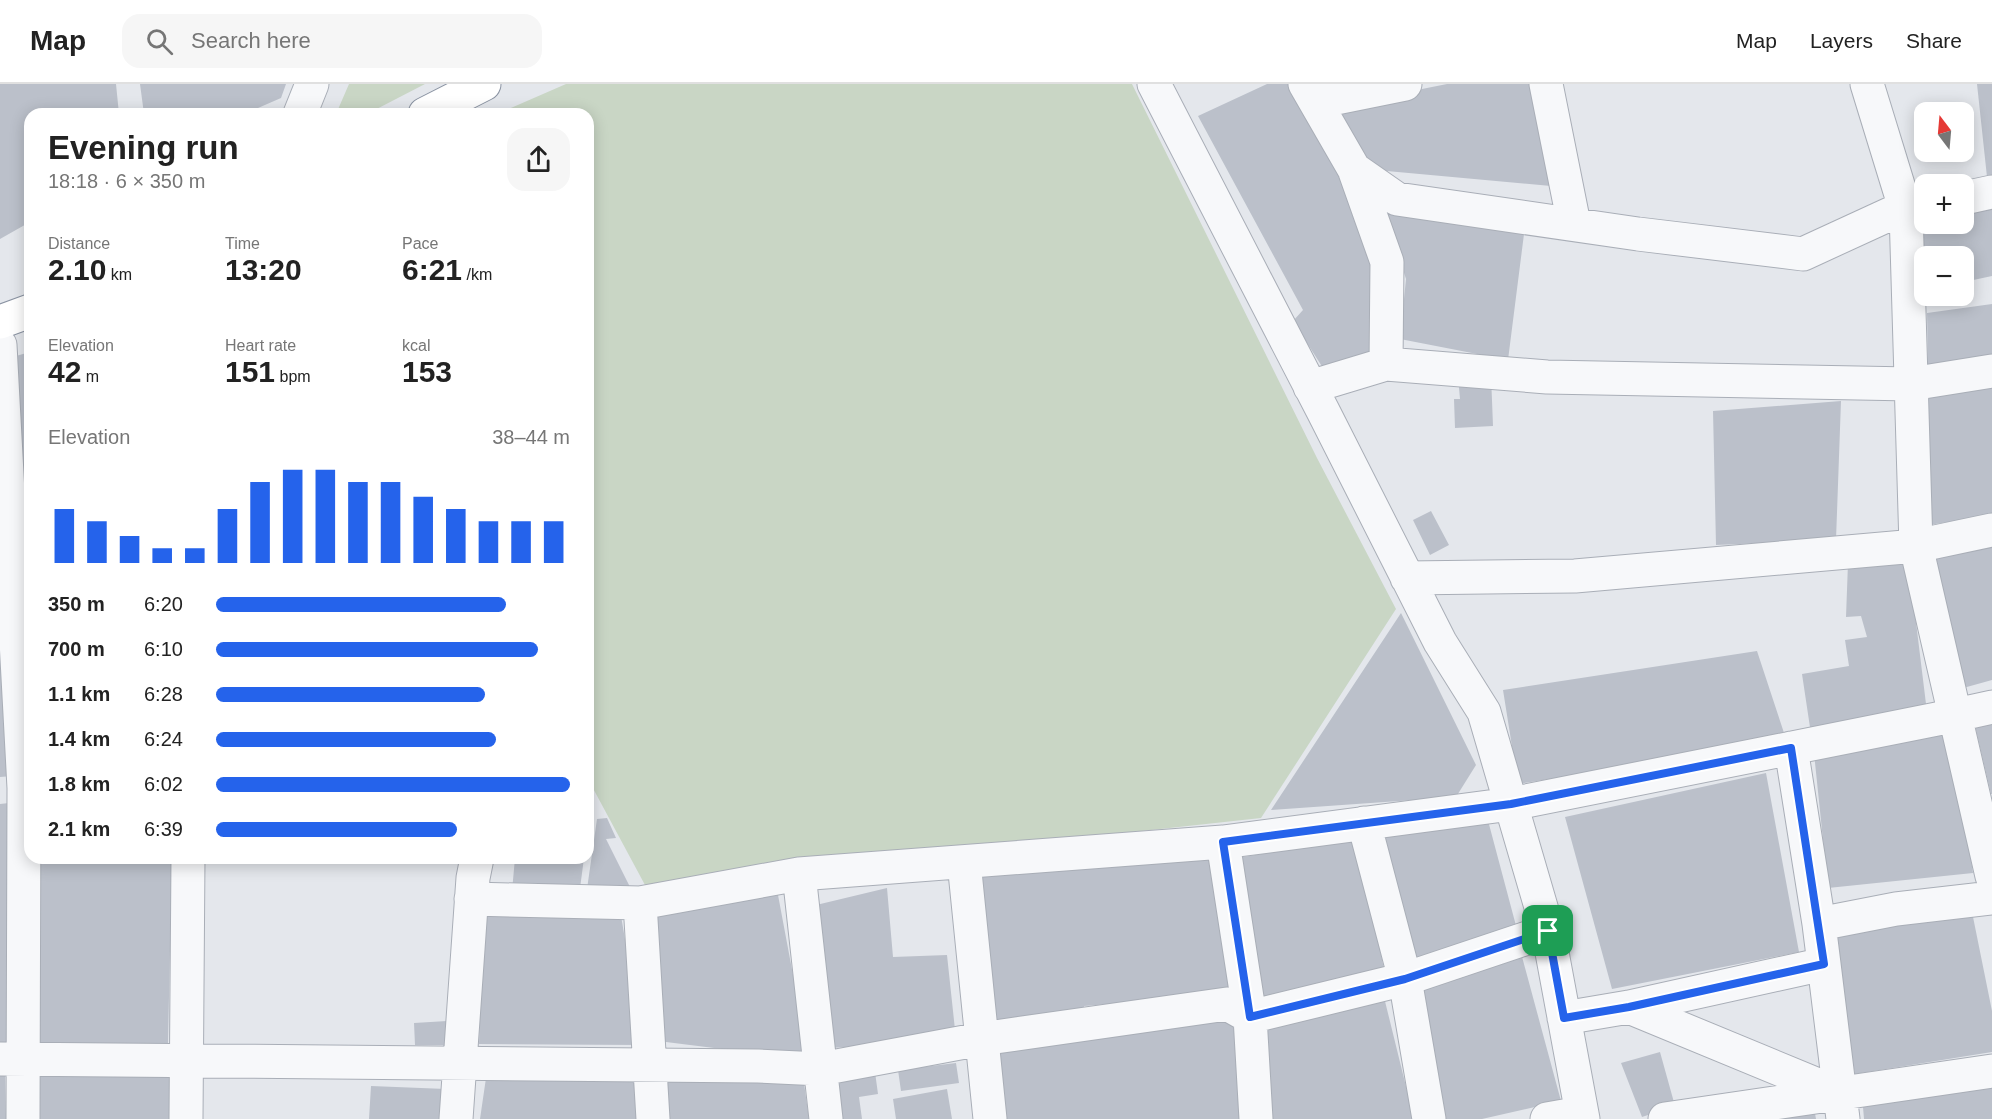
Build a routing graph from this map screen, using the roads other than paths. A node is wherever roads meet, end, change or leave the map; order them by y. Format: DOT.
graph roads {
  1 [pos="312,84"];
  2 [pos="484,84"];
  3 [pos="1154,84"];
  4 [pos="1405,84"];
  5 [pos="1546,84"];
  6 [pos="1866,84"];
  7 [pos="1311,93"];
  8 [pos="302,108"];
  9 [pos="437,108"];
  10 [pos="1354,169"];
  11 [pos="1992,192"];
  12 [pos="1974,196"];
  13 [pos="1914,204"];
  14 [pos="1914,209"];
  15 [pos="1575,224"];
  16 [pos="1915,234"];
  17 [pos="24,313"];
  18 [pos="0,322"];
  19 [pos="0,345"];
  20 [pos="1386,364"];
  21 [pos="1992,371"];
  22 [pos="1911,384"];
  23 [pos="1310,387"];
  24 [pos="1992,530"];
  25 [pos="1916,546"];
  26 [pos="1407,578"];
  27 [pos="8,623"];
  28 [pos="1992,706"];
  29 [pos="1956,715"];
  30 [pos="1791,748"];
  31 [pos="18,788"];
  32 [pos="1511,804"];
  33 [pos="1364,823"];
  34 [pos="1223,842"];
  35 [pos="964,862"];
  36 [pos="188,864"];
  37 [pos="476,864"];
  38 [pos="799,874"];
  39 [pos="1992,876"];
  40 [pos="1992,898"];
  41 [pos="471,899"];
  42 [pos="640,903"];
  43 [pos="1819,924"];
  44 [pos="1548,931"];
  45 [pos="1824,964"];
  46 [pos="1405,979"];
  47 [pos="1629,1007"];
  48 [pos="1250,1017"];
  49 [pos="1564,1018"];
  50 [pos="981,1039"];
  51 [pos="12,1059"];
  52 [pos="186,1060"];
  53 [pos="460,1062"];
  54 [pos="650,1065"];
  55 [pos="821,1069"];
  56 [pos="1992,1071"];
  57 [pos="1841,1106"];
  58 [pos="1582,1116"];
  59 [pos="23,1119"];
  60 [pos="186,1119"];
  61 [pos="456,1119"];
  62 [pos="653,1119"];
  63 [pos="826,1119"];
  64 [pos="990,1119"];
  65 [pos="1256,1119"];
  66 [pos="1430,1119"];
  67 [pos="1547,1119"];
  68 [pos="1665,1119"];
  1 -- 8 [label="street"];
  2 -- 9 [label="highway"];
  3 -- 23 [label="street"];
  4 -- 7 [label="street"];
  5 -- 15 [label="street"];
  6 -- 13 [label="street"];
  7 -- 10 [label="street"];
  10 -- 15 [label="street"];
  10 -- 20 [label="street"];
  11 -- 12 [label="street"];
  14 -- 15 [label="street"];
  16 -- 22 [label="street"];
  17 -- 18 [label="highway"];
  19 -- 27 [label="street"];
  20 -- 22 [label="street"];
  20 -- 23 [label="street"];
  21 -- 22 [label="street"];
  22 -- 25 [label="street"];
  23 -- 26 [label="street"];
  24 -- 25 [label="street"];
  25 -- 26 [label="street"];
  25 -- 29 [label="street"];
  26 -- 32 [label="street"];
  27 -- 31 [label="street"];
  28 -- 29 [label="street"];
  29 -- 30 [label="street"];
  29 -- 39 [label="street"];
  30 -- 32 [label="street"];
  30 -- 43 [label="street"];
  31 -- 51 [label="street"];
  32 -- 33 [label="street"];
  32 -- 44 [label="street"];
  33 -- 34 [label="street"];
  33 -- 46 [label="street"];
  34 -- 35 [label="street"];
  34 -- 48 [label="street"];
  35 -- 38 [label="street"];
  35 -- 50 [label="street"];
  36 -- 52 [label="street"];
  37 -- 41 [label="street"];
  38 -- 42 [label="street"];
  38 -- 55 [label="street"];
  40 -- 43 [label="street"];
  41 -- 42 [label="street"];
  41 -- 53 [label="street"];
  42 -- 54 [label="street"];
  43 -- 45 [label="street"];
  44 -- 46 [label="street"];
  44 -- 49 [label="street"];
  45 -- 47 [label="street"];
  45 -- 57 [label="street"];
  46 -- 48 [label="street"];
  46 -- 66 [label="street"];
  47 -- 49 [label="street"];
  47 -- 57 [label="street"];
  48 -- 50 [label="street"];
  48 -- 65 [label="street"];
  49 -- 58 [label="street"];
  50 -- 55 [label="street"];
  50 -- 64 [label="street"];
  51 -- 52 [label="street"];
  51 -- 59 [label="street"];
  52 -- 53 [label="street"];
  52 -- 60 [label="street"];
  53 -- 54 [label="street"];
  53 -- 61 [label="street"];
  54 -- 55 [label="street"];
  54 -- 62 [label="street"];
  55 -- 63 [label="street"];
  56 -- 57 [label="street"];
  57 -- 68 [label="street"];
  58 -- 67 [label="street"];
}
